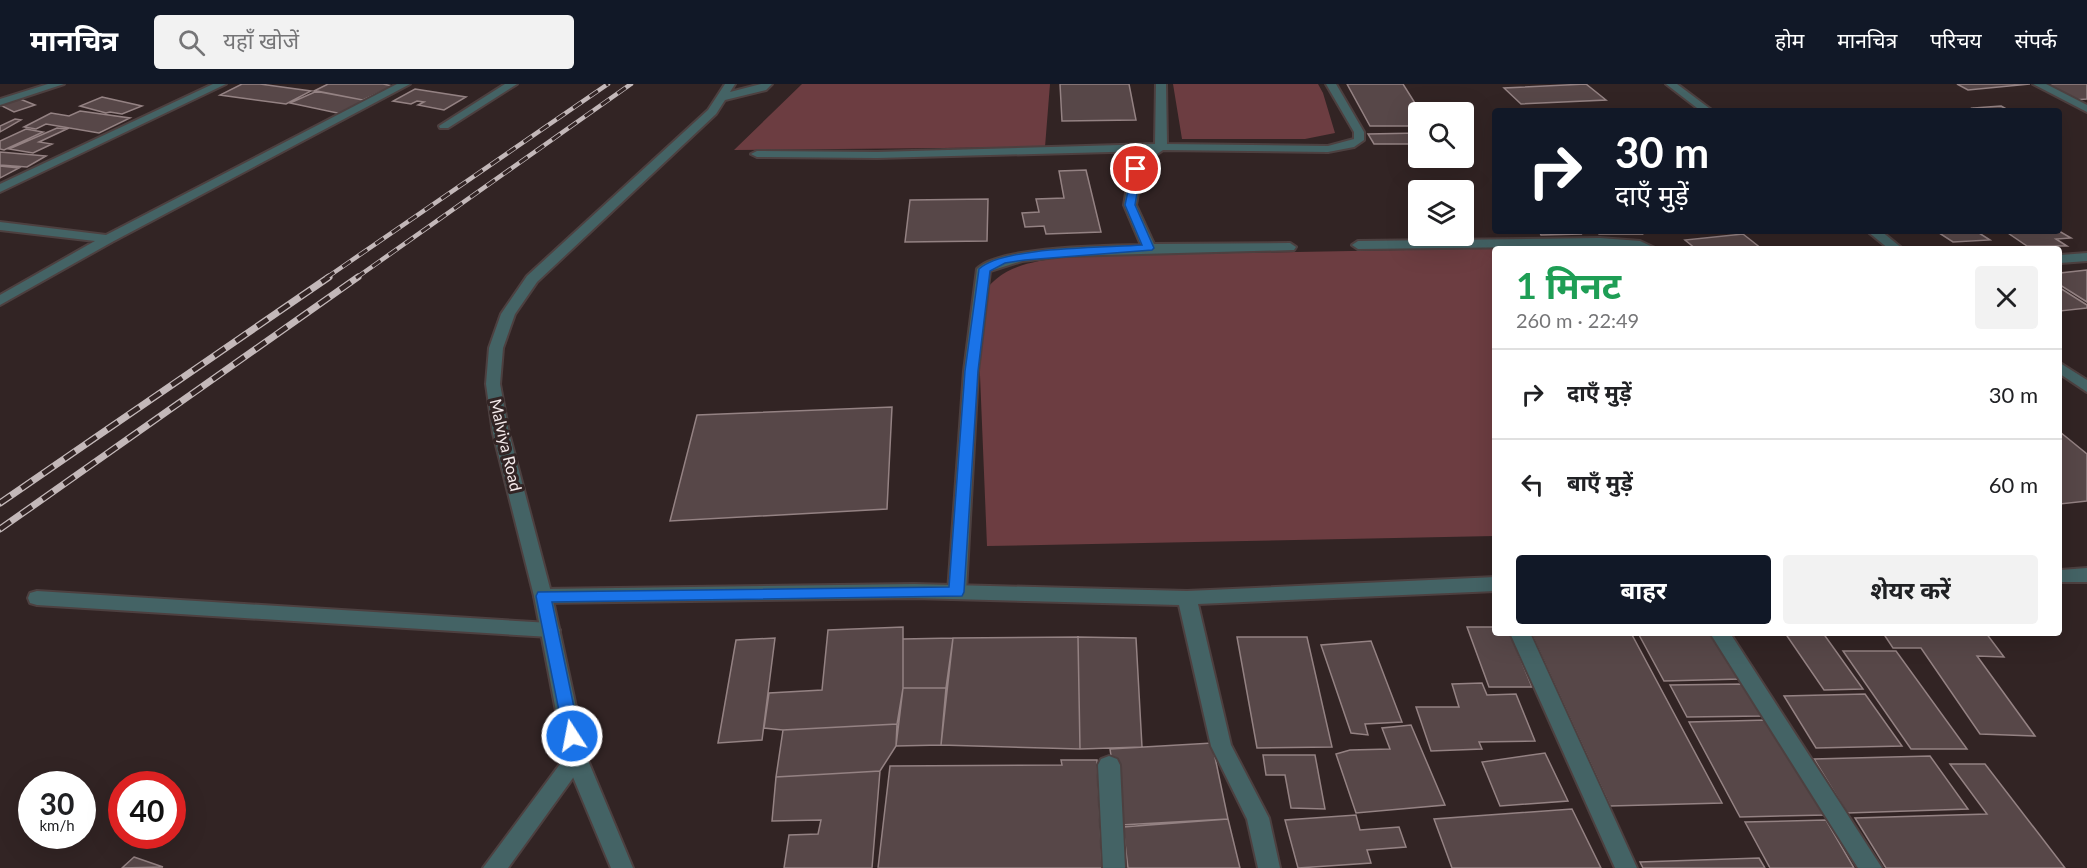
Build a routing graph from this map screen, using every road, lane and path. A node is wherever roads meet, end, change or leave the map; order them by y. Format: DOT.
graph roads {
  1 [pos="59,84"];
  2 [pos="221,84"];
  3 [pos="405,84"];
  4 [pos="512,84"];
  5 [pos="767,84"];
  6 [pos="1161,84"];
  7 [pos="1331,84"];
  8 [pos="1671,84"];
  9 [pos="2038,84"];
  10 [pos="724,88"];
  11 [pos="0,102"];
  12 [pos="1704,108"];
  13 [pos="2087,110"];
  14 [pos="444,126"];
  15 [pos="1161,147"];
  16 [pos="757,154"];
  17 [pos="0,188"];
  18 [pos="0,226"];
  19 [pos="1877,234"];
  20 [pos="108,239"];
  21 [pos="1358,245"];
  22 [pos="1643,246"];
  23 [pos="1893,246"];
  24 [pos="1290,247"];
  25 [pos="1149,248"];
  26 [pos="2087,257"];
  27 [pos="2062,259"];
  28 [pos="0,301"];
  29 [pos="2062,368"];
  30 [pos="2087,387"];
  31 [pos="2087,575"];
  32 [pos="2062,576"];
  33 [pos="1492,584"];
  34 [pos="957,592"];
  35 [pos="543,596"];
  36 [pos="37,598"];
  37 [pos="1186,598"];
  38 [pos="550,630"];
  39 [pos="1521,636"];
  40 [pos="1722,636"];
  41 [pos="576,758"];
  42 [pos="1109,765"];
  43 [pos="494,868"];
  44 [pos="622,868"];
  45 [pos="1114,868"];
  46 [pos="1269,868"];
  47 [pos="1626,868"];
  48 [pos="1871,868"];
  1 -- 11 [label="street"];
  2 -- 17 [label="street"];
  3 -- 20 [label="street"];
  4 -- 14 [label="street"];
  5 -- 10 [label="street, Malviya Road"];
  6 -- 15 [label="street"];
  7 -- 15 [label="street"];
  8 -- 12 [label="street"];
  9 -- 13 [label="street"];
  10 -- 35 [label="street, Malviya Road"];
  15 -- 16 [label="street"];
  15 -- 25 [label="street"];
  18 -- 20 [label="street"];
  19 -- 23 [label="street"];
  20 -- 28 [label="street"];
  21 -- 22 [label="street"];
  24 -- 25 [label="street"];
  25 -- 34 [label="street"];
  26 -- 27 [label="street"];
  29 -- 30 [label="street"];
  31 -- 32 [label="street"];
  33 -- 37 [label="street"];
  34 -- 35 [label="street"];
  34 -- 37 [label="street"];
  35 -- 38 [label="street, Malviya Road"];
  36 -- 38 [label="street"];
  37 -- 46 [label="street"];
  38 -- 41 [label="street, Malviya Road"];
  39 -- 47 [label="street"];
  40 -- 48 [label="street"];
  41 -- 43 [label="street"];
  41 -- 44 [label="street, Malviya Road"];
  42 -- 45 [label="street"];
}
